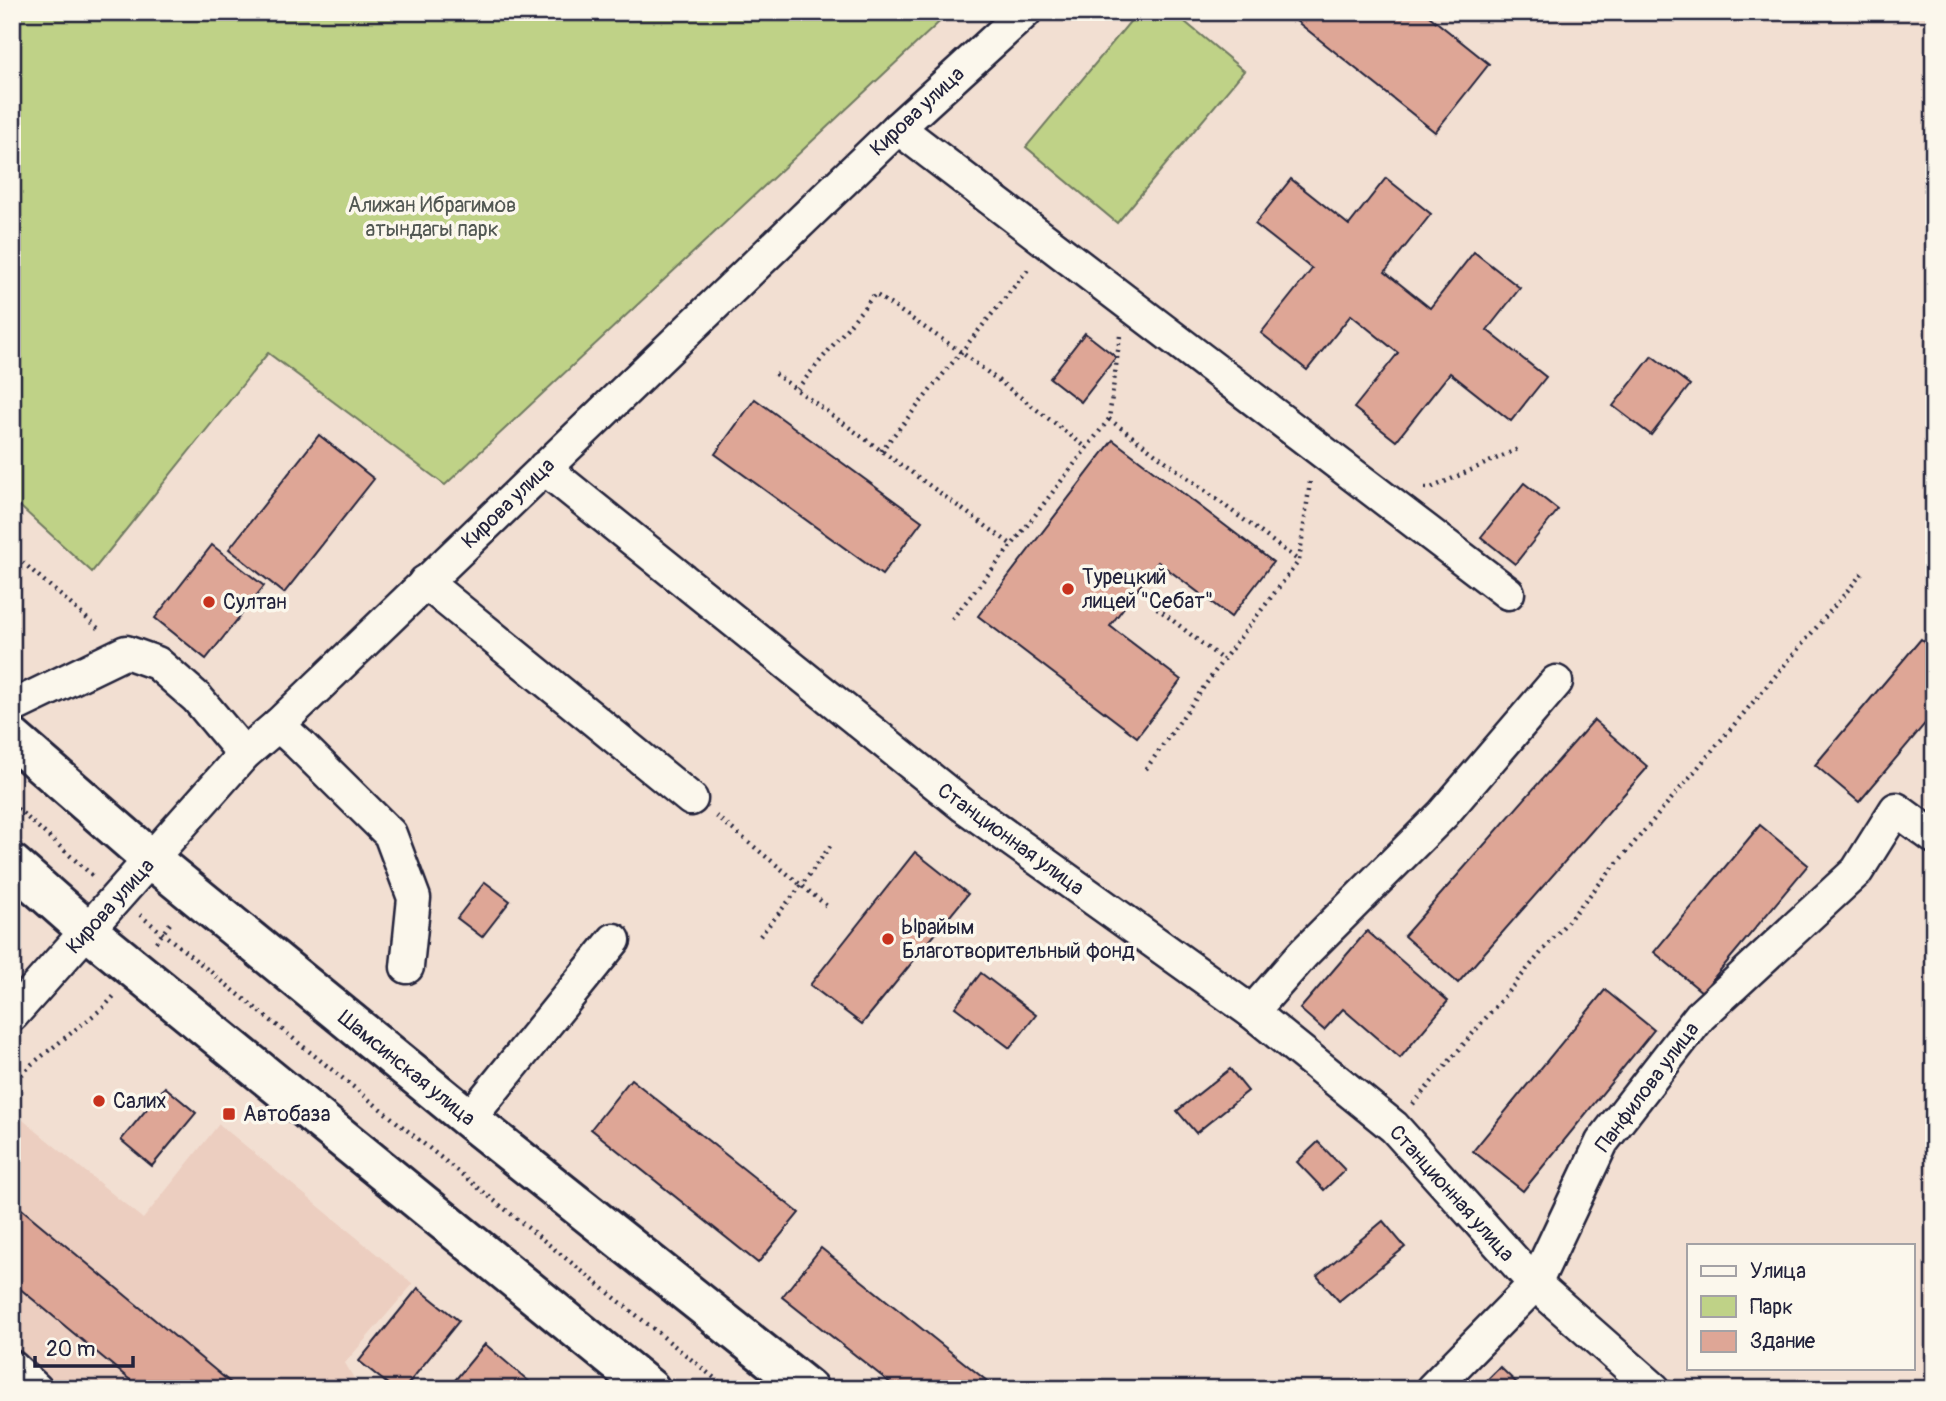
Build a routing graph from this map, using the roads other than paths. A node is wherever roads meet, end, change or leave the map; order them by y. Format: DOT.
graph roads {
  1 [pos="1025,12"];
  2 [pos="898,128"];
  3 [pos="544,468"];
  4 [pos="425,582"];
  5 [pos="1508,593"];
  6 [pos="1556,682"];
  7 [pos="12,707"];
  8 [pos="278,725"];
  9 [pos="12,738"];
  10 [pos="244,754"];
  11 [pos="691,799"];
  12 [pos="1934,837"];
  13 [pos="151,859"];
  14 [pos="12,864"];
  15 [pos="88,931"];
  16 [pos="614,940"];
  17 [pos="407,967"];
  18 [pos="1252,1012"];
  19 [pos="12,1015"];
  20 [pos="469,1119"];
  21 [pos="1535,1283"];
  22 [pos="12,1367"];
  23 [pos="36,1389"];
  24 [pos="650,1389"];
  25 [pos="808,1389"];
  26 [pos="1432,1389"];
  27 [pos="1654,1389"];
  1 -- 2 [label="street, Кирова улица"];
  2 -- 3 [label="street, Кирова улица"];
  2 -- 5 [label="street"];
  3 -- 4 [label="street, Кирова улица"];
  3 -- 18 [label="street, Станционная улица"];
  4 -- 8 [label="street, Кирова улица"];
  4 -- 11 [label="street"];
  6 -- 18 [label="street"];
  7 -- 10 [label="street"];
  8 -- 10 [label="street, Кирова улица"];
  8 -- 17 [label="street"];
  9 -- 13 [label="main road, Шамсинская улица"];
  10 -- 13 [label="street, Кирова улица"];
  12 -- 21 [label="street, Панфилова улица"];
  13 -- 15 [label="street, Кирова улица"];
  13 -- 20 [label="main road, Шамсинская улица"];
  14 -- 15 [label="main road"];
  15 -- 19 [label="street, Кирова улица"];
  15 -- 24 [label="main road"];
  16 -- 20 [label="street"];
  18 -- 21 [label="street, Станционная улица"];
  20 -- 25 [label="main road, Шамсинская улица"];
  21 -- 26 [label="street, Панфилова улица"];
  21 -- 27 [label="street, Станционная улица"];
  22 -- 23 [label="street"];
}
